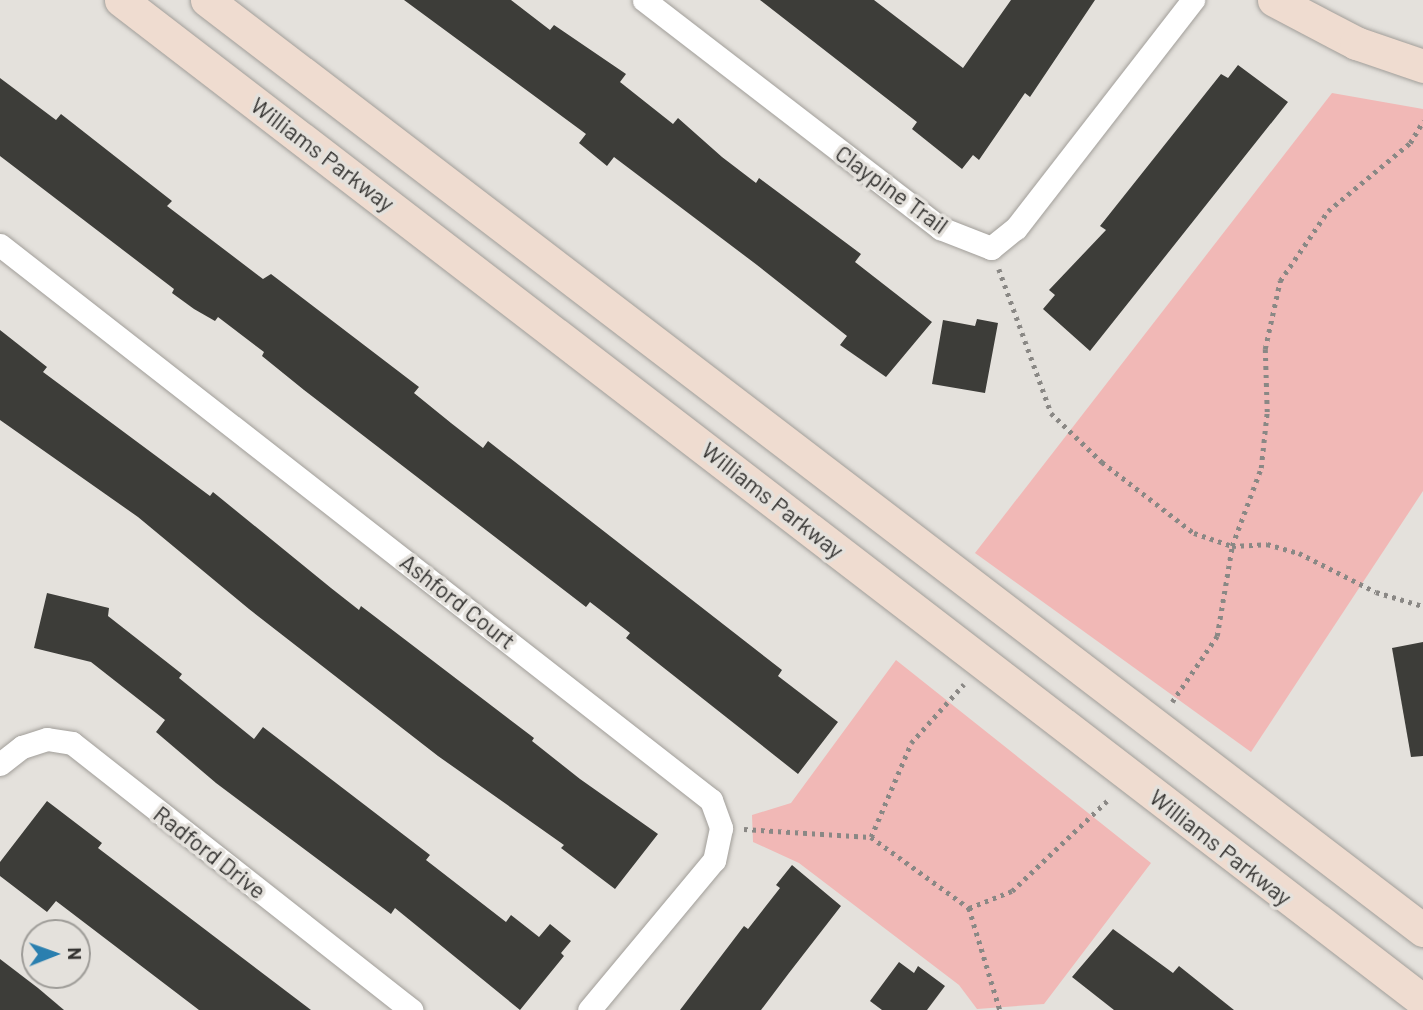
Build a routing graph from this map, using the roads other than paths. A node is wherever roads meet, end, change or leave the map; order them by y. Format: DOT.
graph roads {
  1 [pos="121,0"];
  2 [pos="207,0"];
  3 [pos="644,0"];
  4 [pos="1193,0"];
  5 [pos="1274,0"];
  6 [pos="1423,66"];
  7 [pos="0,245"];
  8 [pos="0,764"];
  9 [pos="1423,930"];
  10 [pos="1423,1001"];
  11 [pos="411,1010"];
  12 [pos="589,1010"];
  1 -- 10 [label="main road, Williams Parkway"];
  2 -- 9 [label="main road"];
  3 -- 4 [label="street, Claypine Trail"];
  5 -- 6 [label="main road"];
  7 -- 12 [label="street, Ashford Court"];
  8 -- 11 [label="street, Radford Drive"];
}
